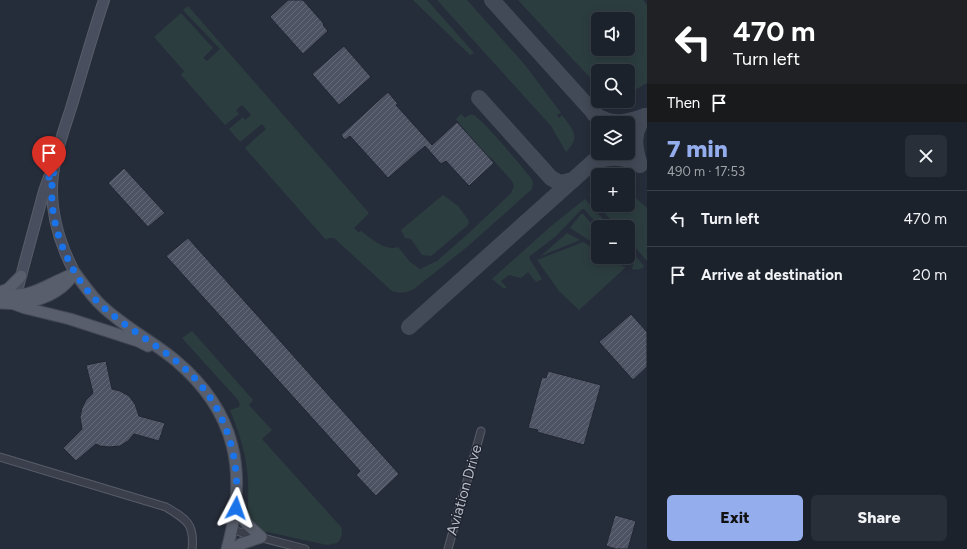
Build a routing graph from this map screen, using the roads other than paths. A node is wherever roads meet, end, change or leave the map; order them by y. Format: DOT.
graph roads {
  1 [pos="104,0"];
  2 [pos="57,157"];
  3 [pos="75,273"];
  4 [pos="21,276"];
  5 [pos="0,293"];
  6 [pos="15,300"];
  7 [pos="0,302"];
  8 [pos="168,356"];
  9 [pos="481,432"];
  10 [pos="0,457"];
  11 [pos="236,508"];
  12 [pos="232,530"];
  13 [pos="261,537"];
  14 [pos="192,549"];
  15 [pos="227,549"];
  16 [pos="234,549"];
  17 [pos="305,549"];
  18 [pos="448,549"];
  1 -- 2 [label="street"];
  2 -- 3 [label="street"];
  2 -- 4 [label="street"];
  3 -- 6 [label="main road"];
  3 -- 8 [label="main road"];
  4 -- 5 [label="main road"];
  4 -- 6 [label="street"];
  5 -- 6 [label="main road"];
  6 -- 7 [label="main road"];
  6 -- 8 [label="main road"];
  8 -- 11 [label="main road"];
  9 -- 18 [label="street, Aviation Drive"];
  10 -- 14 [label="street"];
  11 -- 12 [label="main road"];
  11 -- 13 [label="main road"];
  12 -- 13 [label="street"];
  12 -- 15 [label="main road"];
  13 -- 16 [label="main road"];
  13 -- 17 [label="street"];
}
